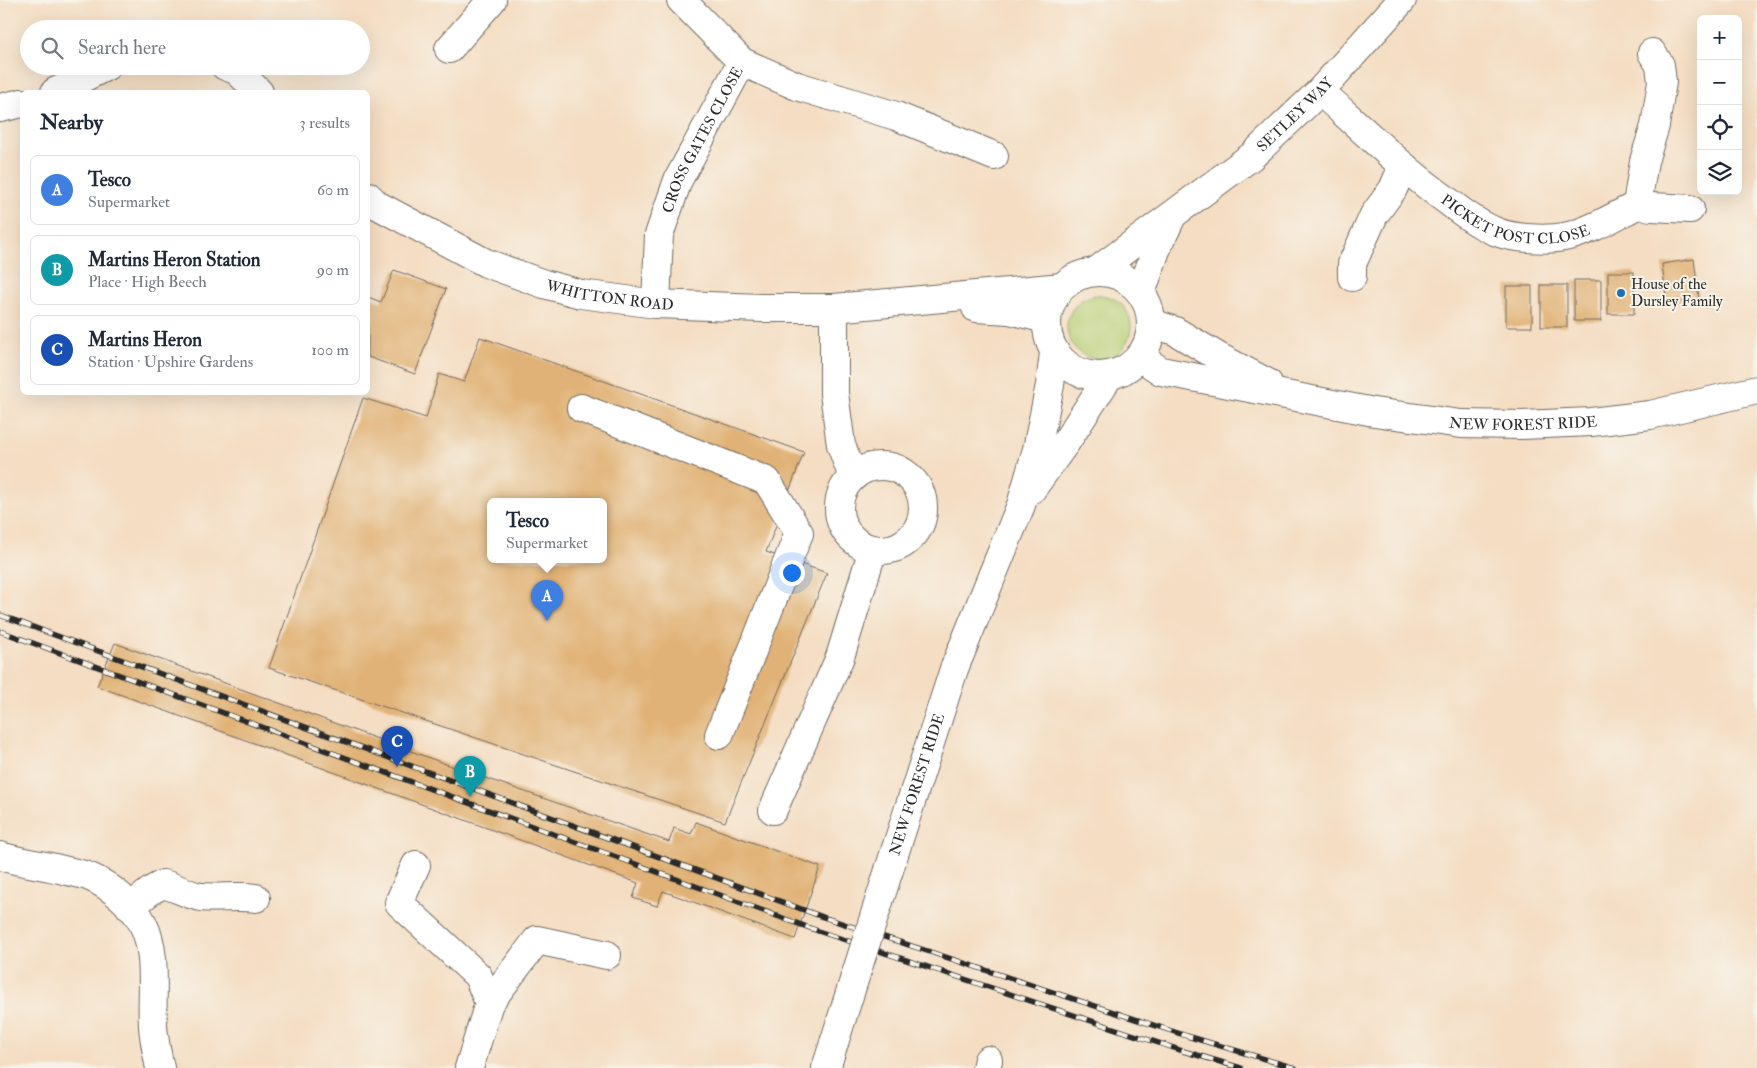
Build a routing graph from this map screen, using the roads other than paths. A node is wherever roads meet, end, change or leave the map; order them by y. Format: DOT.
graph roads {
  1 [pos="492,0"];
  2 [pos="681,0"];
  3 [pos="1402,0"];
  4 [pos="449,49"];
  5 [pos="1652,53"];
  6 [pos="742,62"];
  7 [pos="89,75"];
  8 [pos="241,75"];
  9 [pos="58,90"];
  10 [pos="257,90"];
  11 [pos="1320,91"];
  12 [pos="20,104"];
  13 [pos="0,108"];
  14 [pos="994,156"];
  15 [pos="1403,166"];
  16 [pos="370,198"];
  17 [pos="1637,205"];
  18 [pos="1690,208"];
  19 [pos="1174,212"];
  20 [pos="1095,272"];
  21 [pos="1352,277"];
  22 [pos="1062,287"];
  23 [pos="1141,293"];
  24 [pos="874,303"];
  25 [pos="656,304"];
  26 [pos="834,308"];
  27 [pos="1046,319"];
  28 [pos="1152,323"];
  29 [pos="1054,352"];
  30 [pos="1140,357"];
  31 [pos="1109,376"];
  32 [pos="1757,390"];
  33 [pos="1289,395"];
  34 [pos="581,408"];
  35 [pos="852,476"];
  36 [pos="1021,505"];
  37 [pos="841,522"];
  38 [pos="799,533"];
  39 [pos="873,549"];
  40 [pos="719,735"];
  41 [pos="773,810"];
  42 [pos="0,856"];
  43 [pos="416,865"];
  44 [pos="256,898"];
  45 [pos="130,907"];
  46 [pos="607,956"];
  47 [pos="490,1003"];
  48 [pos="830,1056"];
  49 [pos="160,1068"];
  50 [pos="469,1068"];
  1 -- 4 [label="street"];
  2 -- 6 [label="street, CROSS GATES CLOSE"];
  3 -- 11 [label="street, SETLEY WAY"];
  5 -- 17 [label="street"];
  6 -- 14 [label="street"];
  6 -- 25 [label="street, CROSS GATES CLOSE"];
  7 -- 9 [label="street"];
  8 -- 10 [label="street"];
  11 -- 15 [label="street, PICKET POST CLOSE"];
  11 -- 19 [label="street, SETLEY WAY"];
  12 -- 13 [label="street"];
  15 -- 17 [label="street, PICKET POST CLOSE"];
  15 -- 21 [label="street"];
  16 -- 25 [label="street, WHITTON ROAD"];
  17 -- 18 [label="street"];
  19 -- 20 [label="street, SETLEY WAY"];
  19 -- 23 [label="street, SETLEY WAY"];
  20 -- 22 [label="street, NEW FOREST RIDE"];
  20 -- 23 [label="street"];
  22 -- 24 [label="street, WHITTON ROAD"];
  22 -- 27 [label="street, NEW FOREST RIDE"];
  23 -- 28 [label="street"];
  24 -- 26 [label="street, WHITTON ROAD"];
  24 -- 27 [label="street, WHITTON ROAD"];
  25 -- 26 [label="street, WHITTON ROAD"];
  26 -- 35 [label="street"];
  27 -- 29 [label="street, NEW FOREST RIDE"];
  28 -- 30 [label="street"];
  28 -- 33 [label="street, NEW FOREST RIDE"];
  29 -- 31 [label="street, NEW FOREST RIDE"];
  29 -- 36 [label="street, NEW FOREST RIDE"];
  30 -- 31 [label="street, NEW FOREST RIDE"];
  30 -- 33 [label="street, NEW FOREST RIDE"];
  31 -- 36 [label="street, NEW FOREST RIDE"];
  32 -- 33 [label="street, NEW FOREST RIDE"];
  34 -- 38 [label="street"];
  35 -- 37 [label="street"];
  35 -- 39 [label="street"];
  36 -- 48 [label="street, NEW FOREST RIDE, bridge"];
  37 -- 38 [label="street"];
  37 -- 39 [label="street"];
  38 -- 40 [label="street"];
  39 -- 41 [label="street"];
  42 -- 45 [label="street"];
  43 -- 47 [label="street"];
  44 -- 45 [label="street"];
  45 -- 49 [label="street"];
  46 -- 47 [label="street"];
  47 -- 50 [label="street"];
}
